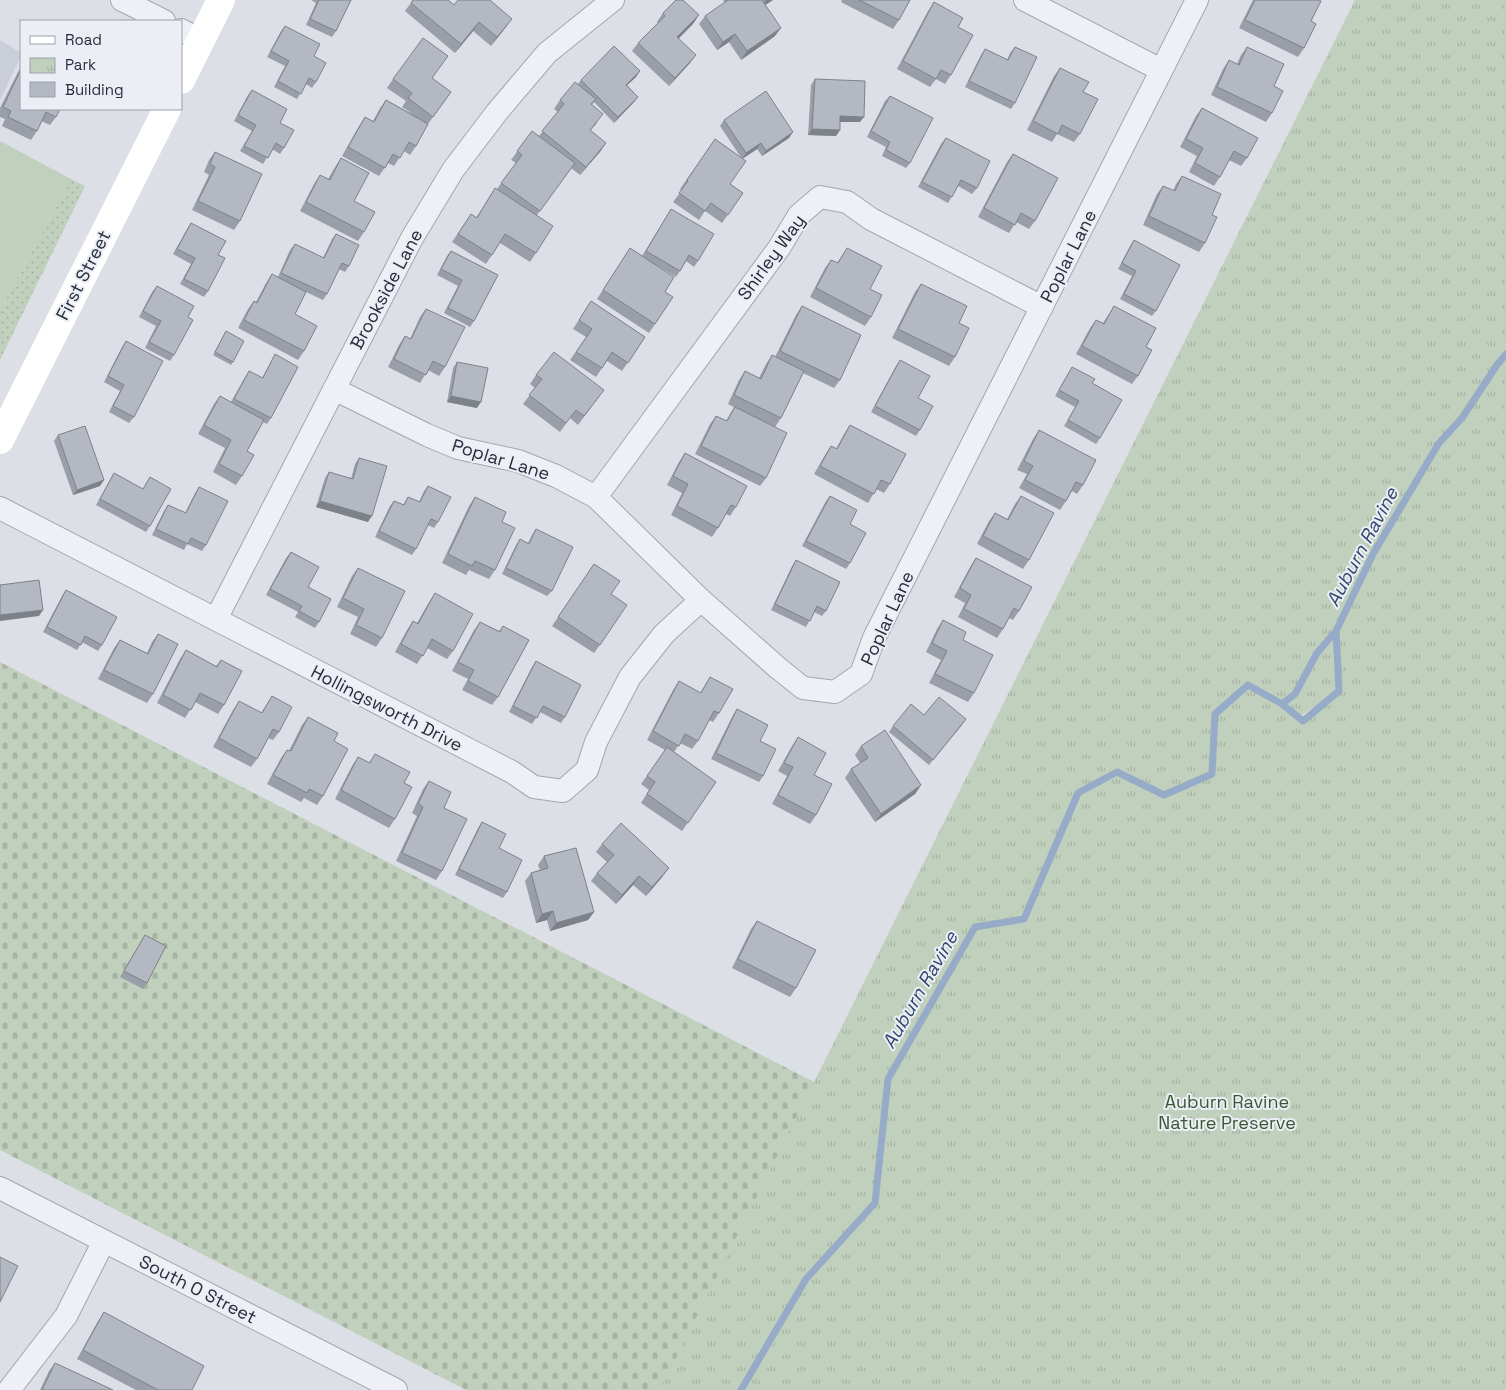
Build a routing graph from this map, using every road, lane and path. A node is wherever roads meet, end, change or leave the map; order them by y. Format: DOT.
graph roads {
  1 [pos="122,0"];
  2 [pos="221,0"];
  3 [pos="612,0"];
  4 [pos="1025,0"];
  5 [pos="1197,0"];
  6 [pos="162,20"];
  7 [pos="191,35"];
  8 [pos="1161,70"];
  9 [pos="182,76"];
  10 [pos="166,110"];
  11 [pos="1042,308"];
  12 [pos="334,389"];
  13 [pos="0,440"];
  14 [pos="596,497"];
  15 [pos="0,508"];
  16 [pos="700,600"];
  17 [pos="216,619"];
  18 [pos="0,1188"];
  19 [pos="104,1241"];
  20 [pos="10,1390"];
  21 [pos="396,1390"];
  1 -- 6 [label="street"];
  2 -- 7 [label="street"];
  3 -- 12 [label="street, Brookside Lane"];
  4 -- 8 [label="street"];
  5 -- 8 [label="street, Poplar Lane"];
  7 -- 9 [label="street"];
  8 -- 11 [label="street, Poplar Lane"];
  10 -- 13 [label="street, First Street"];
  11 -- 14 [label="street, Shirley Way"];
  11 -- 16 [label="street, Poplar Lane"];
  12 -- 14 [label="street, Poplar Lane"];
  12 -- 17 [label="street, Brookside Lane"];
  14 -- 16 [label="street, Poplar Lane"];
  15 -- 17 [label="street, Hollingsworth Drive"];
  16 -- 17 [label="street, Hollingsworth Drive"];
  18 -- 19 [label="street, South O Street"];
  19 -- 20 [label="street"];
  19 -- 21 [label="street, South O Street"];
}
